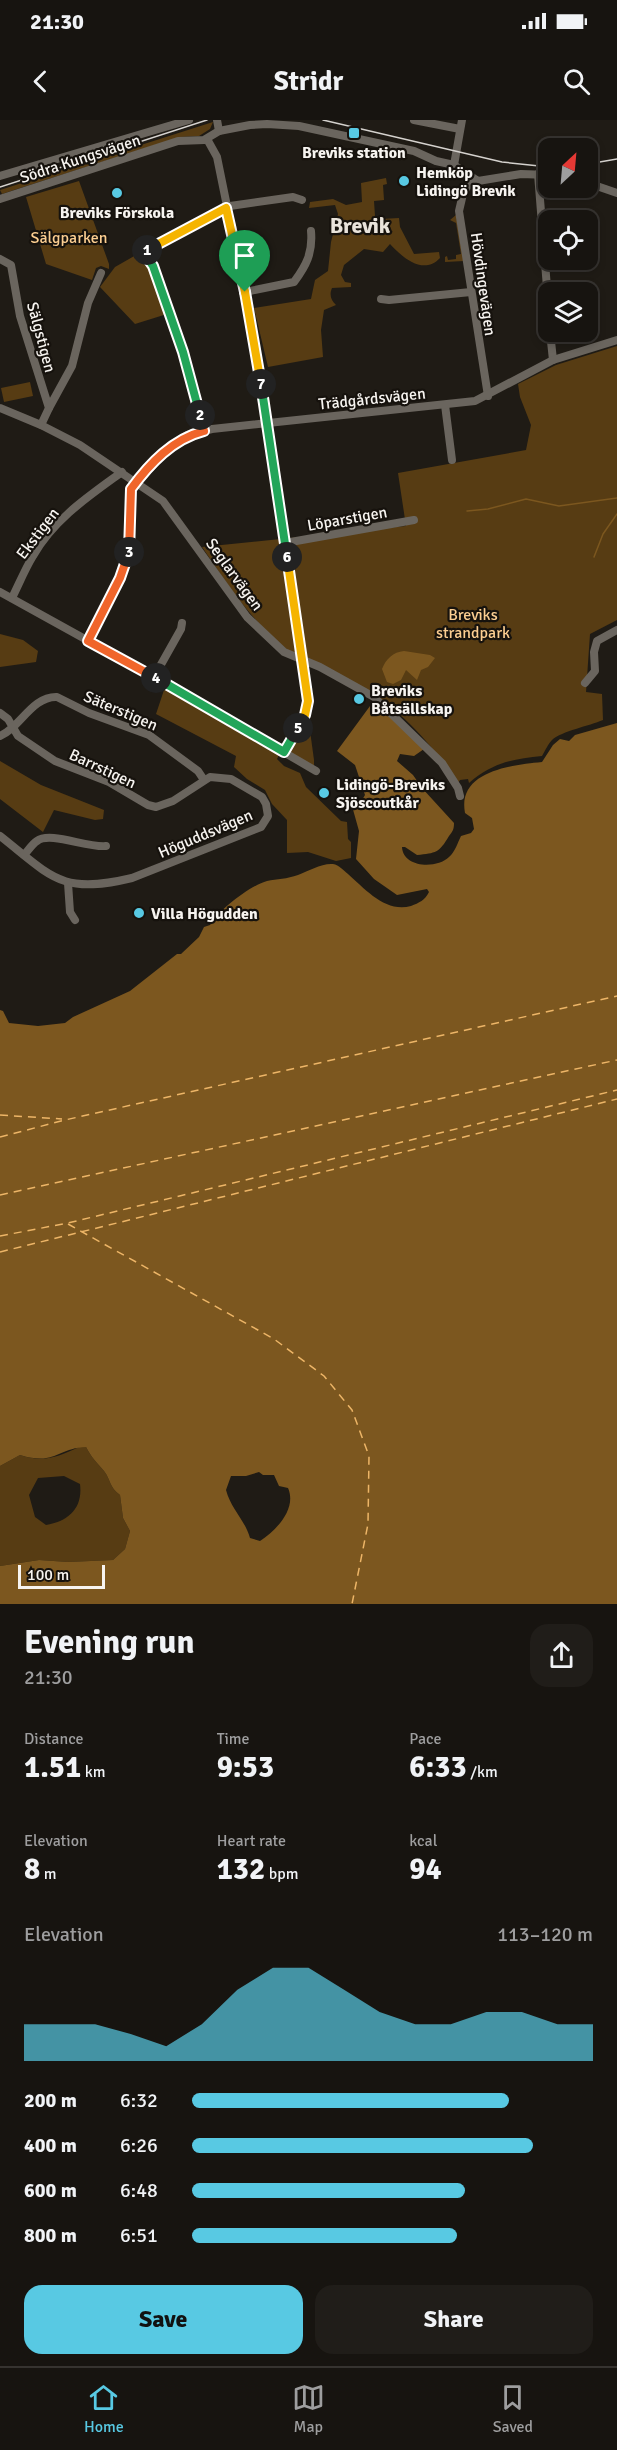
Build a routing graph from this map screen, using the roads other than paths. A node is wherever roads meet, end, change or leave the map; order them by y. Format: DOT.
graph roads {
  1 [pos="189,120"];
  2 [pos="216,120"];
  3 [pos="414,120"];
  4 [pos="462,120"];
  5 [pos="460,129"];
  6 [pos="219,131"];
  7 [pos="207,139"];
  8 [pos="454,165"];
  9 [pos="538,174"];
  10 [pos="0,176"];
  11 [pos="472,179"];
  12 [pos="598,186"];
  13 [pos="617,193"];
  14 [pos="540,198"];
  15 [pos="0,199"];
  16 [pos="302,200"];
  17 [pos="226,208"];
  18 [pos="311,231"];
  19 [pos="0,260"];
  20 [pos="101,273"];
  21 [pos="546,282"];
  22 [pos="245,292"];
  23 [pos="471,292"];
  24 [pos="381,298"];
  25 [pos="617,340"];
  26 [pos="551,342"];
  27 [pos="553,360"];
  28 [pos="488,396"];
  29 [pos="445,405"];
  30 [pos="0,408"];
  31 [pos="50,408"];
  32 [pos="267,423"];
  33 [pos="41,425"];
  34 [pos="204,431"];
  35 [pos="452,460"];
  36 [pos="122,472"];
  37 [pos="136,482"];
  38 [pos="414,520"];
  39 [pos="285,543"];
  40 [pos="0,592"];
  41 [pos="12,598"];
  42 [pos="182,623"];
  43 [pos="617,630"];
  44 [pos="88,641"];
  45 [pos="301,658"];
  46 [pos="154,677"];
  47 [pos="585,683"];
  48 [pos="0,713"];
  49 [pos="12,727"];
  50 [pos="0,736"];
  51 [pos="284,752"];
  52 [pos="316,771"];
  53 [pos="204,780"];
  54 [pos="460,796"];
  55 [pos="0,836"];
  56 [pos="106,846"];
  57 [pos="24,855"];
  58 [pos="68,883"];
  59 [pos="75,920"];
  1 -- 10 [label="street"];
  2 -- 6 [label="street"];
  3 -- 5 [label="street"];
  4 -- 5 [label="street"];
  5 -- 8 [label="street"];
  6 -- 7 [label="street, Södra Kungsvägen"];
  6 -- 8 [label="street, Södra Kungsvägen"];
  7 -- 15 [label="street, Södra Kungsvägen"];
  7 -- 17 [label="street"];
  8 -- 11 [label="street, Södra Kungsvägen"];
  9 -- 11 [label="street"];
  11 -- 23 [label="street, Hövdingevägen"];
  12 -- 13 [label="street"];
  14 -- 21 [label="street"];
  16 -- 17 [label="street"];
  17 -- 22 [label="street"];
  17 -- 34 [label="street"];
  18 -- 22 [label="street"];
  19 -- 31 [label="street, Sälgstigen"];
  20 -- 31 [label="street"];
  22 -- 32 [label="street"];
  23 -- 24 [label="street"];
  23 -- 28 [label="street, Hövdingevägen"];
  25 -- 27 [label="street, Trädgårdsvägen"];
  26 -- 27 [label="street"];
  27 -- 28 [label="street, Trädgårdsvägen"];
  28 -- 29 [label="street, Trädgårdsvägen"];
  29 -- 32 [label="street, Trädgårdsvägen"];
  29 -- 35 [label="street"];
  30 -- 33 [label="street, Seglarvägen"];
  31 -- 33 [label="street"];
  32 -- 34 [label="street, Trädgårdsvägen"];
  32 -- 39 [label="street"];
  33 -- 36 [label="street, Seglarvägen"];
  34 -- 37 [label="street, Trädgårdsvägen"];
  36 -- 37 [label="street, Seglarvägen"];
  36 -- 41 [label="street, Ekstigen"];
  37 -- 44 [label="street"];
  37 -- 45 [label="street, Seglarvägen"];
  38 -- 39 [label="street, Löparstigen"];
  39 -- 45 [label="street"];
  40 -- 41 [label="street"];
  41 -- 44 [label="street"];
  42 -- 46 [label="street"];
  43 -- 47 [label="street"];
  44 -- 46 [label="street"];
  45 -- 51 [label="street"];
  45 -- 54 [label="street, Seglarvägen"];
  46 -- 51 [label="street"];
  48 -- 49 [label="street, Barrstigen"];
  49 -- 50 [label="street"];
  49 -- 53 [label="street, Barrstigen"];
  49 -- 53 [label="street, Säterstigen"];
  51 -- 52 [label="street"];
  53 -- 58 [label="street, Höguddsvägen"];
  55 -- 57 [label="street, Höguddsvägen"];
  56 -- 57 [label="street"];
  57 -- 58 [label="street, Höguddsvägen"];
  58 -- 59 [label="street"];
}
